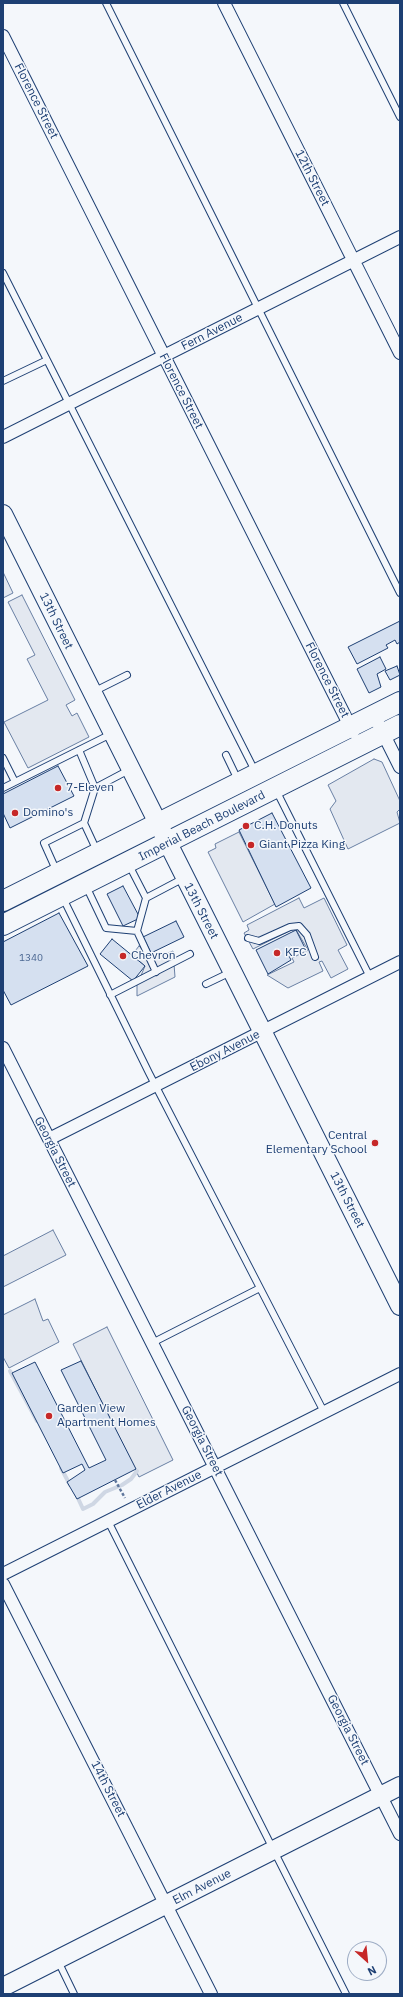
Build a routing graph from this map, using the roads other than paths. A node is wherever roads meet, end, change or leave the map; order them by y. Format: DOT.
graph roads {
  1 [pos="106,3"];
  2 [pos="224,3"];
  3 [pos="343,3"];
  4 [pos="3,36"];
  5 [pos="400,117"];
  6 [pos="400,237"];
  7 [pos="354,261"];
  8 [pos="3,273"];
  9 [pos="258,309"];
  10 [pos="400,353"];
  11 [pos="164,356"];
  12 [pos="47,360"];
  13 [pos="3,381"];
  14 [pos="70,404"];
  15 [pos="3,438"];
  16 [pos="3,514"];
  17 [pos="400,593"];
  18 [pos="127,675"];
  19 [pos="91,693"];
  20 [pos="400,702"];
  21 [pos="374,715"];
  22 [pos="351,727"];
  23 [pos="392,729"];
  24 [pos="112,733"];
  25 [pos="359,746"];
  26 [pos="79,750"];
  27 [pos="226,755"];
  28 [pos="3,758"];
  29 [pos="400,767"];
  30 [pos="130,770"];
  31 [pos="248,779"];
  32 [pos="15,782"];
  33 [pos="3,788"];
  34 [pos="95,788"];
  35 [pos="275,789"];
  36 [pos="84,823"];
  37 [pos="157,824"];
  38 [pos="167,844"];
  39 [pos="98,854"];
  40 [pos="128,863"];
  41 [pos="58,874"];
  42 [pos="184,878"];
  43 [pos="85,885"];
  44 [pos="62,896"];
  45 [pos="146,898"];
  46 [pos="3,901"];
  47 [pos="3,925"];
  48 [pos="137,931"];
  49 [pos="248,938"];
  50 [pos="190,954"];
  51 [pos="315,957"];
  52 [pos="400,962"];
  53 [pos="156,972"];
  54 [pos="232,972"];
  55 [pos="370,977"];
  56 [pos="206,984"];
  57 [pos="110,995"];
  58 [pos="262,1032"];
  59 [pos="3,1048"];
  60 [pos="156,1086"];
  61 [pos="49,1139"];
  62 [pos="260,1288"];
  63 [pos="400,1306"];
  64 [pos="152,1343"];
  65 [pos="400,1374"];
  66 [pos="324,1412"];
  67 [pos="215,1467"];
  68 [pos="108,1521"];
  69 [pos="3,1574"];
  70 [pos="3,1584"];
  71 [pos="400,1786"];
  72 [pos="381,1796"];
  73 [pos="400,1834"];
  74 [pos="274,1850"];
  75 [pos="167,1904"];
  76 [pos="57,1960"];
  77 [pos="3,1987"];
  78 [pos="74,1994"];
  79 [pos="211,1994"];
  80 [pos="346,1994"];
  1 -- 9 [label="lane"];
  2 -- 7 [label="street, 12th Street"];
  3 -- 5 [label="lane"];
  4 -- 11 [label="street, Florence Street"];
  6 -- 7 [label="street, Fern Avenue"];
  7 -- 9 [label="street, Fern Avenue"];
  7 -- 10 [label="street, 12th Street"];
  8 -- 12 [label="lane"];
  9 -- 11 [label="street, Fern Avenue"];
  9 -- 17 [label="lane"];
  11 -- 14 [label="street, Fern Avenue"];
  11 -- 22 [label="street, Florence Street"];
  12 -- 13 [label="lane"];
  12 -- 14 [label="lane"];
  14 -- 15 [label="street, Fern Avenue"];
  14 -- 31 [label="lane"];
  16 -- 19 [label="main road, 13th Street"];
  18 -- 19 [label="lane"];
  19 -- 24 [label="main road, 13th Street"];
  20 -- 21 [label="main road, Imperial Beach Boulevard"];
  21 -- 22 [label="main road, Imperial Beach Boulevard"];
  21 -- 23 [label="street"];
  22 -- 25 [label="street, Florence Street"];
  22 -- 31 [label="main road, Imperial Beach Boulevard"];
  23 -- 25 [label="main road, Imperial Beach Boulevard"];
  23 -- 29 [label="street"];
  24 -- 26 [label="lane"];
  24 -- 30 [label="main road, 13th Street"];
  25 -- 35 [label="main road, Imperial Beach Boulevard"];
  26 -- 32 [label="lane"];
  26 -- 34 [label="lane"];
  27 -- 31 [label="lane"];
  28 -- 32 [label="lane"];
  30 -- 34 [label="lane"];
  30 -- 37 [label="main road, 13th Street"];
  31 -- 37 [label="main road, Imperial Beach Boulevard"];
  32 -- 33 [label="lane"];
  34 -- 36 [label="lane"];
  35 -- 38 [label="main road, Imperial Beach Boulevard"];
  35 -- 55 [label="lane"];
  36 -- 39 [label="lane"];
  36 -- 41 [label="lane"];
  37 -- 38 [label="main road, 13th Street"];
  37 -- 39 [label="main road, Imperial Beach Boulevard"];
  38 -- 40 [label="main road, Imperial Beach Boulevard"];
  38 -- 42 [label="main road, 13th Street"];
  39 -- 41 [label="main road, Imperial Beach Boulevard"];
  40 -- 43 [label="main road, Imperial Beach Boulevard"];
  40 -- 45 [label="lane"];
  41 -- 46 [label="main road, Imperial Beach Boulevard"];
  42 -- 45 [label="lane"];
  42 -- 54 [label="main road, 13th Street"];
  43 -- 44 [label="main road, Imperial Beach Boulevard"];
  43 -- 48 [label="lane"];
  44 -- 47 [label="main road, Imperial Beach Boulevard"];
  44 -- 57 [label="lane"];
  45 -- 48 [label="lane"];
  48 -- 53 [label="lane"];
  49 -- 51 [label="lane"];
  50 -- 53 [label="lane"];
  52 -- 55 [label="street, Ebony Avenue"];
  53 -- 57 [label="lane"];
  54 -- 56 [label="lane"];
  54 -- 58 [label="main road, 13th Street"];
  55 -- 58 [label="street, Ebony Avenue"];
  57 -- 60 [label="lane"];
  58 -- 60 [label="street, Ebony Avenue"];
  58 -- 63 [label="main road, 13th Street"];
  59 -- 61 [label="street, Georgia Street"];
  60 -- 61 [label="street, Ebony Avenue"];
  60 -- 62 [label="lane"];
  61 -- 64 [label="street, Georgia Street"];
  62 -- 64 [label="lane"];
  62 -- 66 [label="lane"];
  64 -- 67 [label="street, Georgia Street"];
  65 -- 66 [label="street, Elder Avenue"];
  66 -- 67 [label="street, Elder Avenue"];
  67 -- 68 [label="street, Elder Avenue"];
  67 -- 72 [label="street, Georgia Street"];
  68 -- 69 [label="street, Elder Avenue"];
  68 -- 74 [label="lane"];
  70 -- 75 [label="street, 14th Street"];
  71 -- 72 [label="main road, Elm Avenue"];
  72 -- 73 [label="street, Georgia Street"];
  72 -- 74 [label="main road, Elm Avenue"];
  74 -- 75 [label="main road, Elm Avenue"];
  74 -- 80 [label="lane"];
  75 -- 76 [label="main road, Elm Avenue"];
  75 -- 79 [label="street, 14th Street"];
  76 -- 77 [label="main road, Elm Avenue"];
  76 -- 78 [label="lane"];
}
